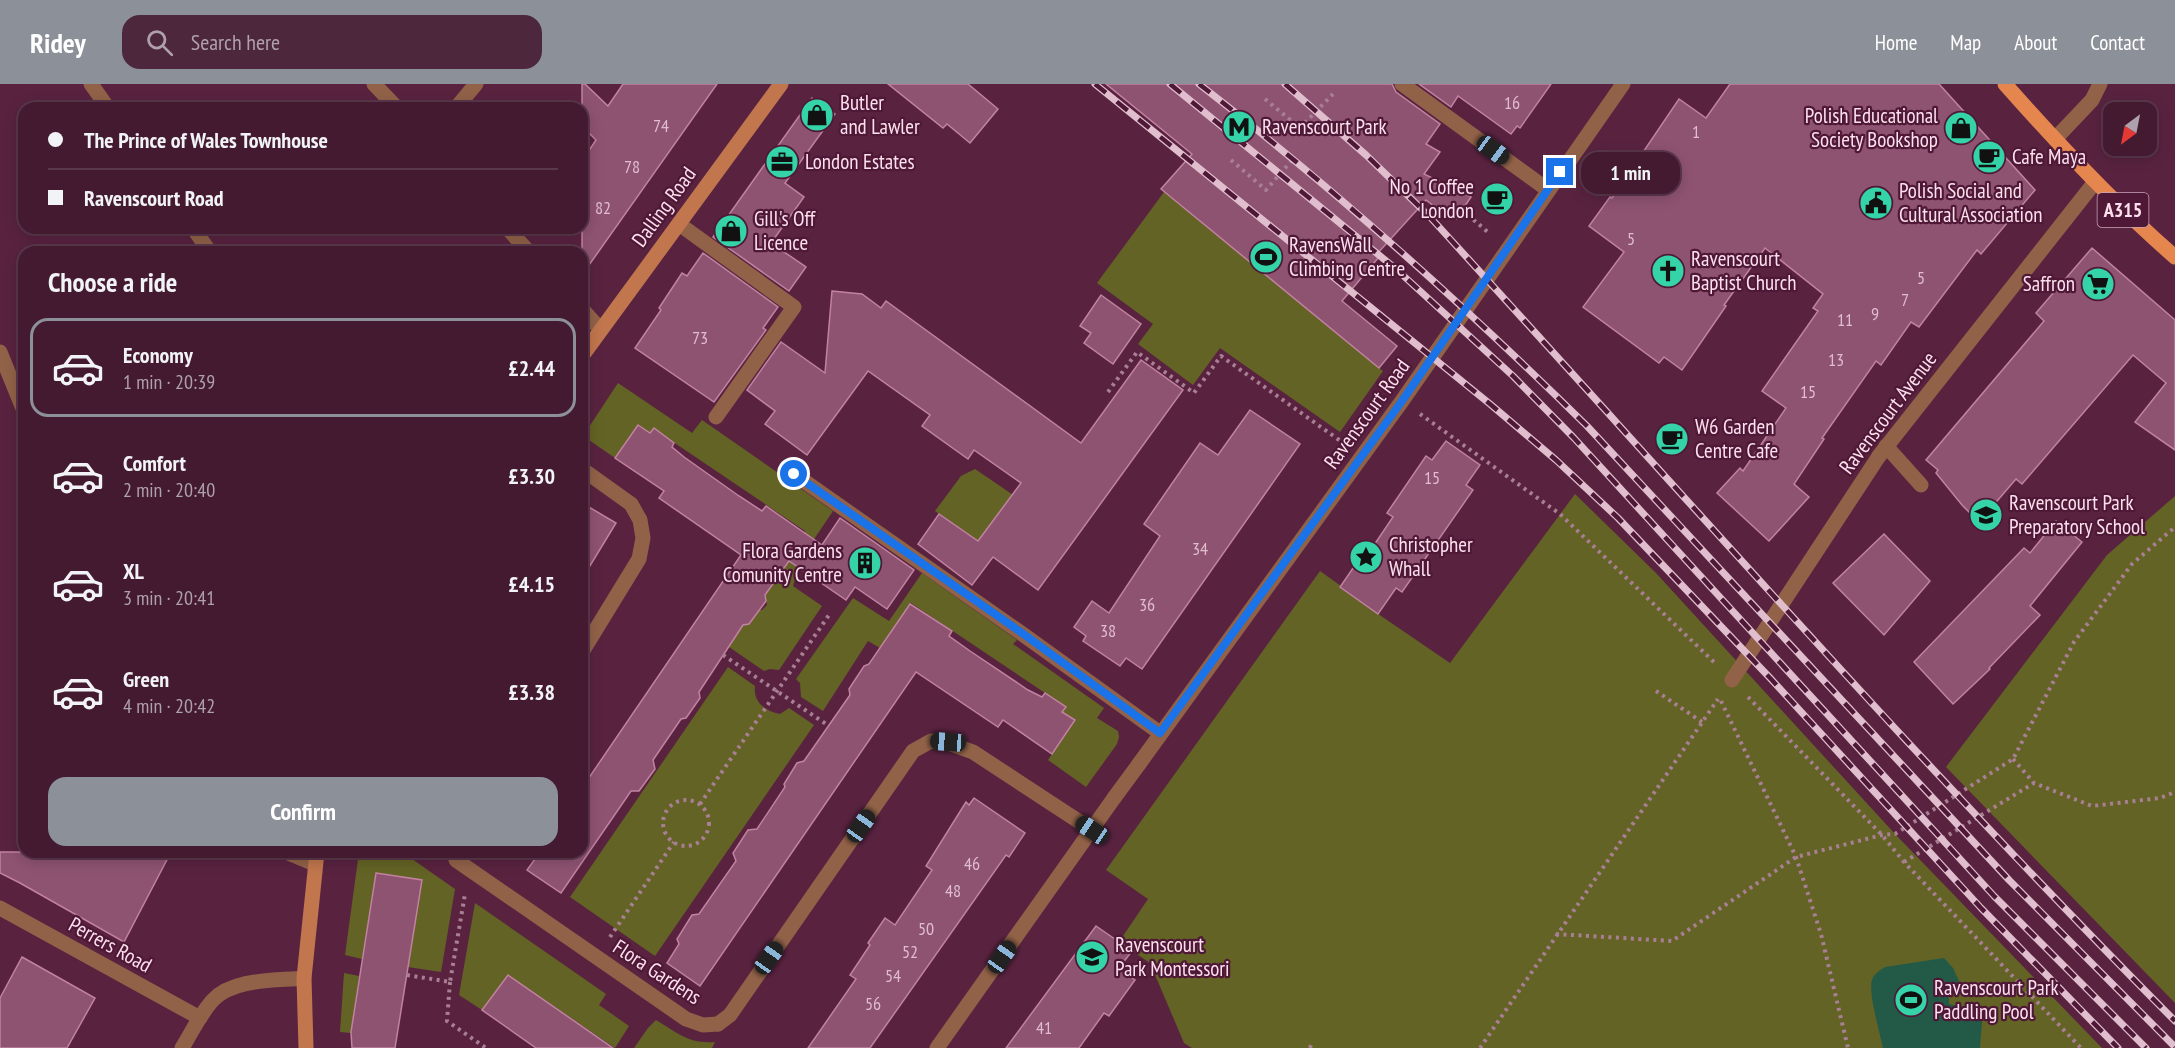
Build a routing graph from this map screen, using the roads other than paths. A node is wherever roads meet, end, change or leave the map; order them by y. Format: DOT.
graph roads {
  1 [pos="91,84"];
  2 [pos="374,84"];
  3 [pos="476,84"];
  4 [pos="781,84"];
  5 [pos="1402,84"];
  6 [pos="1623,84"];
  7 [pos="2005,84"];
  8 [pos="2100,84"];
  9 [pos="104,102"];
  10 [pos="391,102"];
  11 [pos="461,102"];
  12 [pos="2055,139"];
  13 [pos="2095,182"];
  14 [pos="1548,190"];
  15 [pos="679,224"];
  16 [pos="512,234"];
  17 [pos="524,246"];
  18 [pos="2175,257"];
  19 [pos="588,316"];
  20 [pos="600,329"];
  21 [pos="588,347"];
  22 [pos="0,352"];
  23 [pos="18,396"];
  24 [pos="716,417"];
  25 [pos="1882,451"];
  26 [pos="588,473"];
  27 [pos="794,474"];
  28 [pos="1921,485"];
  29 [pos="588,642"];
  30 [pos="1732,680"];
  31 [pos="1160,733"];
  32 [pos="1092,830"];
  33 [pos="316,858"];
  34 [pos="457,858"];
  35 [pos="0,908"];
  36 [pos="304,978"];
  37 [pos="200,1017"];
  38 [pos="182,1048"];
  39 [pos="306,1048"];
  40 [pos="937,1048"];
  1 -- 9 [label="street"];
  2 -- 10 [label="street"];
  3 -- 11 [label="street"];
  4 -- 15 [label="main road, Dalling Road"];
  5 -- 14 [label="street"];
  6 -- 14 [label="street, Ravenscourt Road"];
  7 -- 12 [label="main road, A315"];
  8 -- 12 [label="street"];
  12 -- 13 [label="main road, A315"];
  13 -- 18 [label="main road, A315"];
  13 -- 25 [label="street, Ravenscourt Avenue"];
  14 -- 31 [label="street, Ravenscourt Road"];
  15 -- 20 [label="main road, Dalling Road"];
  15 -- 24 [label="street"];
  16 -- 17 [label="street"];
  19 -- 20 [label="street"];
  20 -- 21 [label="main road, Dalling Road"];
  22 -- 23 [label="street"];
  25 -- 28 [label="street"];
  25 -- 30 [label="street, Ravenscourt Avenue"];
  26 -- 29 [label="street"];
  27 -- 31 [label="street"];
  31 -- 32 [label="street, Ravenscourt Road"];
  32 -- 34 [label="street, Flora Gardens"];
  32 -- 40 [label="street"];
  33 -- 36 [label="main road"];
  35 -- 37 [label="street, Perrers Road"];
  36 -- 37 [label="street"];
  36 -- 39 [label="main road"];
  37 -- 38 [label="street"];
}
